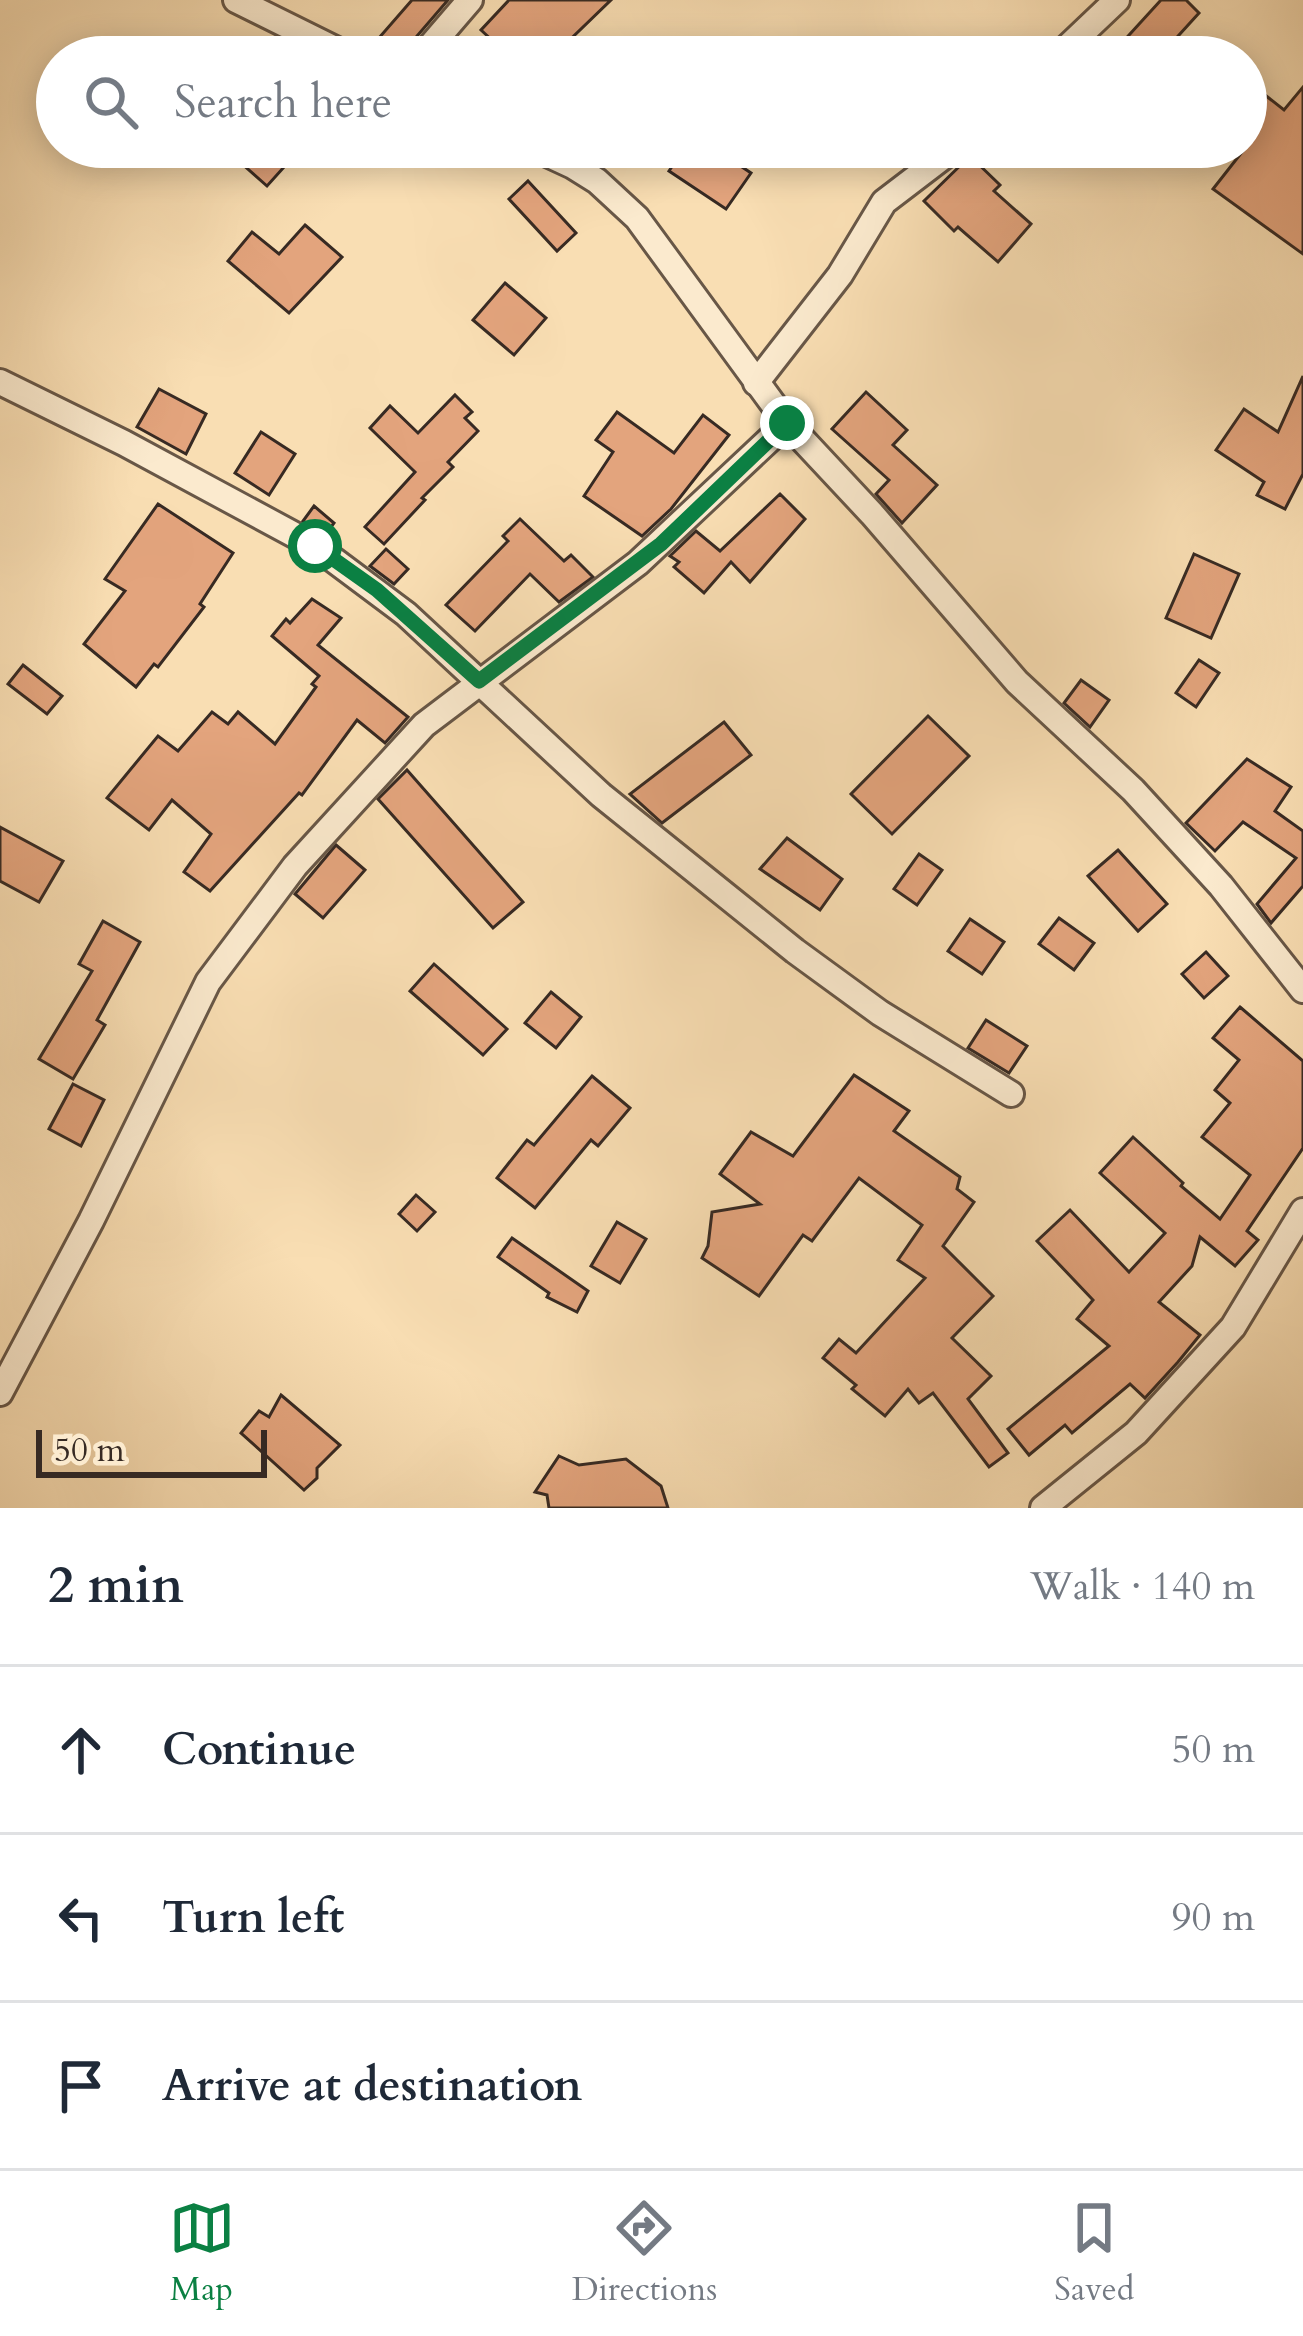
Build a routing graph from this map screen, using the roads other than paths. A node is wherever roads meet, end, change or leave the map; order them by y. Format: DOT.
graph roads {
  1 [pos="236,0"];
  2 [pos="470,0"];
  3 [pos="1117,0"];
  4 [pos="309,36"];
  5 [pos="439,36"];
  6 [pos="1080,36"];
  7 [pos="576,168"];
  8 [pos="929,168"];
  9 [pos="0,382"];
  10 [pos="756,383"];
  11 [pos="787,423"];
  12 [pos="479,681"];
  13 [pos="1303,990"];
  14 [pos="1011,1094"];
  15 [pos="1303,1211"];
  16 [pos="0,1393"];
  17 [pos="1043,1508"];
  1 -- 4 [label="street"];
  2 -- 5 [label="street"];
  3 -- 6 [label="street"];
  7 -- 10 [label="street"];
  8 -- 10 [label="street"];
  9 -- 12 [label="street"];
  10 -- 11 [label="street"];
  11 -- 12 [label="street"];
  11 -- 13 [label="street"];
  12 -- 14 [label="street"];
  12 -- 16 [label="street"];
  15 -- 17 [label="street"];
}
